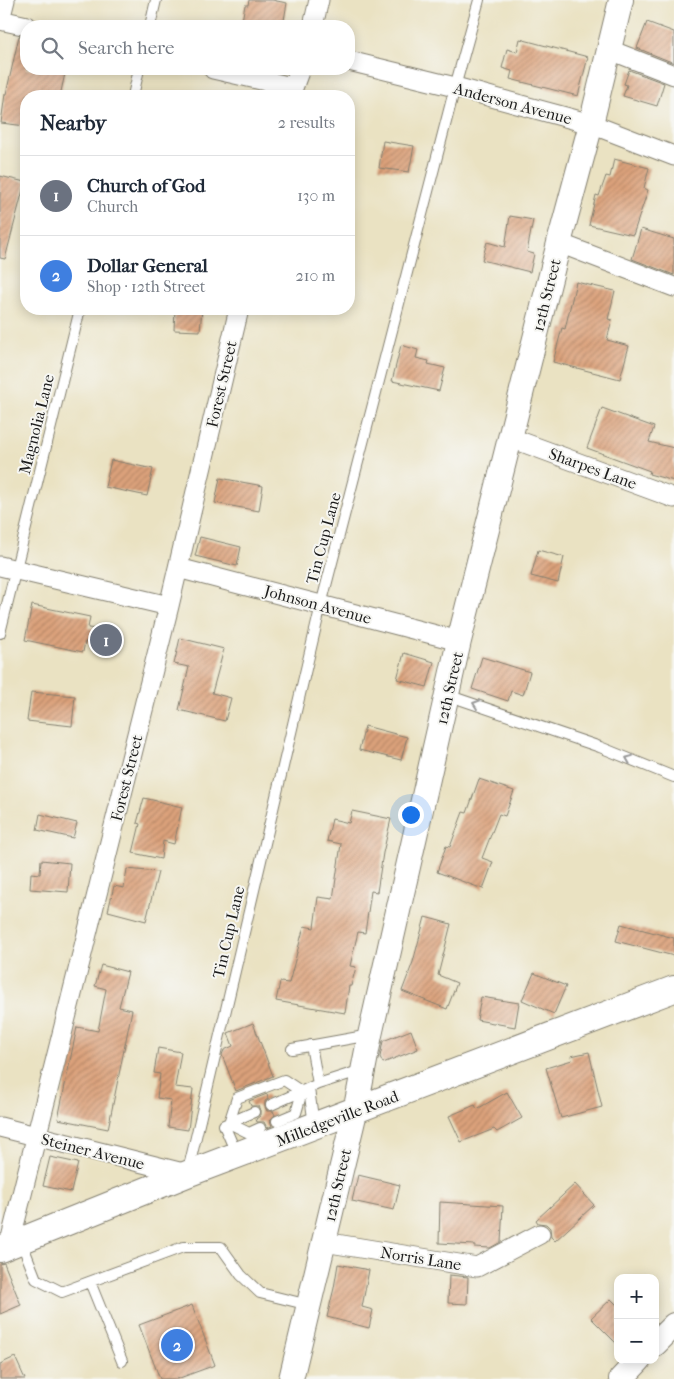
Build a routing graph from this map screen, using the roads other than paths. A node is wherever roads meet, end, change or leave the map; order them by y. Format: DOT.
graph roads {
  1 [pos="5,0"];
  2 [pos="156,0"];
  3 [pos="319,0"];
  4 [pos="479,0"];
  5 [pos="621,0"];
  6 [pos="0,20"];
  7 [pos="151,20"];
  8 [pos="314,20"];
  9 [pos="20,24"];
  10 [pos="610,50"];
  11 [pos="355,62"];
  12 [pos="137,75"];
  13 [pos="233,75"];
  14 [pos="298,75"];
  15 [pos="674,76"];
  16 [pos="455,87"];
  17 [pos="134,90"];
  18 [pos="284,90"];
  19 [pos="292,90"];
  20 [pos="591,124"];
  21 [pos="674,156"];
  22 [pos="559,243"];
  23 [pos="674,287"];
  24 [pos="78,315"];
  25 [pos="238,315"];
  26 [pos="511,438"];
  27 [pos="674,498"];
  28 [pos="8,567"];
  29 [pos="178,568"];
  30 [pos="321,605"];
  31 [pos="169,606"];
  32 [pos="0,633"];
  33 [pos="459,641"];
  34 [pos="447,694"];
  35 [pos="674,777"];
  36 [pos="674,989"];
  37 [pos="370,1034"];
  38 [pos="312,1045"];
  39 [pos="292,1049"];
  40 [pos="363,1070"];
  41 [pos="310,1088"];
  42 [pos="271,1105"];
  43 [pos="254,1112"];
  44 [pos="355,1112"];
  45 [pos="277,1121"];
  46 [pos="229,1123"];
  47 [pos="0,1127"];
  48 [pos="314,1127"];
  49 [pos="260,1128"];
  50 [pos="37,1136"];
  51 [pos="237,1156"];
  52 [pos="187,1174"];
  53 [pos="540,1234"];
  54 [pos="324,1242"];
  55 [pos="10,1246"];
  56 [pos="90,1282"];
  57 [pos="309,1305"];
  58 [pos="674,1325"];
  59 [pos="659,1340"];
  60 [pos="122,1361"];
  61 [pos="635,1364"];
  62 [pos="291,1379"];
  63 [pos="621,1379"];
  1 -- 6 [label="street"];
  2 -- 7 [label="lane"];
  3 -- 8 [label="street"];
  4 -- 16 [label="lane, Tin Cup Lane"];
  5 -- 10 [label="street, 12th Street"];
  6 -- 9 [label="street"];
  10 -- 15 [label="street"];
  10 -- 20 [label="street, 12th Street"];
  11 -- 16 [label="street, Anderson Avenue"];
  12 -- 17 [label="lane"];
  13 -- 18 [label="street"];
  14 -- 19 [label="street"];
  16 -- 20 [label="street, Anderson Avenue"];
  16 -- 30 [label="lane, Tin Cup Lane"];
  20 -- 21 [label="street, Anderson Avenue"];
  20 -- 22 [label="street, 12th Street"];
  22 -- 23 [label="street"];
  22 -- 26 [label="street, 12th Street"];
  24 -- 28 [label="lane, Magnolia Lane"];
  25 -- 29 [label="street, Forest Street"];
  26 -- 27 [label="street, Sharpes Lane"];
  26 -- 33 [label="street, 12th Street"];
  28 -- 31 [label="street"];
  28 -- 32 [label="lane, Magnolia Lane"];
  29 -- 30 [label="street, Johnson Avenue"];
  29 -- 31 [label="street, Forest Street"];
  30 -- 33 [label="street, Johnson Avenue"];
  30 -- 52 [label="lane, Tin Cup Lane"];
  31 -- 50 [label="street, Forest Street"];
  33 -- 34 [label="street, 12th Street"];
  35 -- 34 [label="lane, one-way"];
  34 -- 37 [label="street, 12th Street"];
  36 -- 44 [label="main road, Milledgeville Road"];
  37 -- 38 [label="lane"];
  37 -- 40 [label="street, 12th Street"];
  38 -- 39 [label="lane"];
  38 -- 41 [label="lane"];
  40 -- 41 [label="lane"];
  40 -- 44 [label="street, 12th Street"];
  41 -- 42 [label="lane"];
  41 -- 45 [label="lane"];
  41 -- 46 [label="lane"];
  41 -- 48 [label="lane"];
  43 -- 46 [label="lane"];
  44 -- 48 [label="main road, Milledgeville Road"];
  44 -- 54 [label="street, 12th Street"];
  46 -- 49 [label="lane"];
  46 -- 51 [label="lane"];
  47 -- 50 [label="street, Steiner Avenue"];
  48 -- 51 [label="main road, Milledgeville Road"];
  50 -- 52 [label="street, Steiner Avenue"];
  50 -- 55 [label="street, Forest Street"];
  51 -- 52 [label="main road, Milledgeville Road"];
  52 -- 55 [label="main road, Milledgeville Road"];
  53 -- 54 [label="street, Norris Lane"];
  54 -- 57 [label="street, 12th Street"];
  55 -- 56 [label="lane"];
  56 -- 57 [label="lane"];
  56 -- 60 [label="lane"];
  57 -- 62 [label="street, 12th Street"];
  58 -- 59 [label="street"];
  61 -- 63 [label="street"];
}
